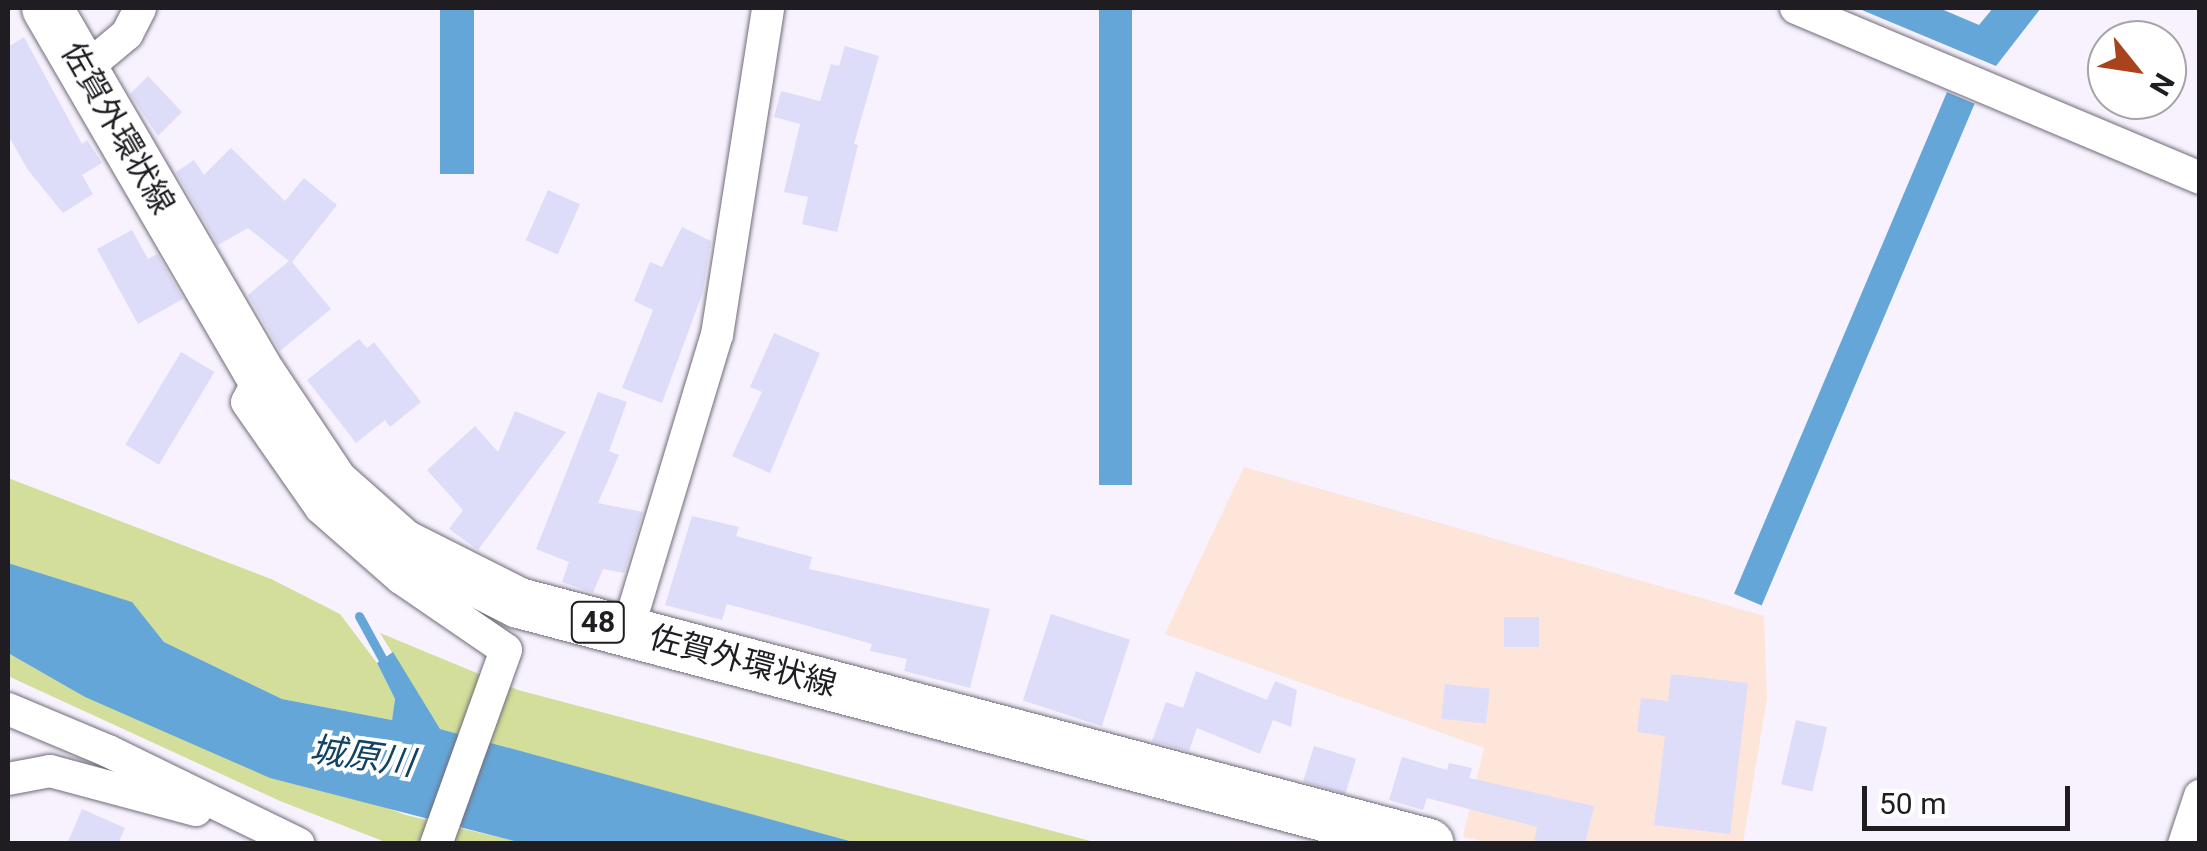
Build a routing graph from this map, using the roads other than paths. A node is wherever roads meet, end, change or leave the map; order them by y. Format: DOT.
graph roads {
  1 [pos="47,8"];
  2 [pos="140,8"];
  3 [pos="768,8"];
  4 [pos="1796,8"];
  5 [pos="84,70"];
  6 [pos="2200,178"];
  7 [pos="262,375"];
  8 [pos="628,630"];
  9 [pos="8,708"];
  10 [pos="8,779"];
  11 [pos="2200,796"];
  12 [pos="264,828"];
  13 [pos="299,844"];
  14 [pos="436,844"];
  15 [pos="1429,844"];
  16 [pos="2184,844"];
  1 -- 5 [label="main road, 佐賀外環状線 / 48"];
  2 -- 5 [label="street"];
  3 -- 8 [label="street"];
  4 -- 6 [label="street"];
  5 -- 7 [label="main road, 佐賀外環状線 / 48"];
  7 -- 8 [label="main road, 佐賀外環状線 / 48"];
  7 -- 14 [label="street"];
  8 -- 15 [label="main road, 佐賀外環状線 / 48"];
  9 -- 12 [label="street"];
  10 -- 12 [label="street"];
  11 -- 16 [label="street"];
  12 -- 13 [label="street"];
}
